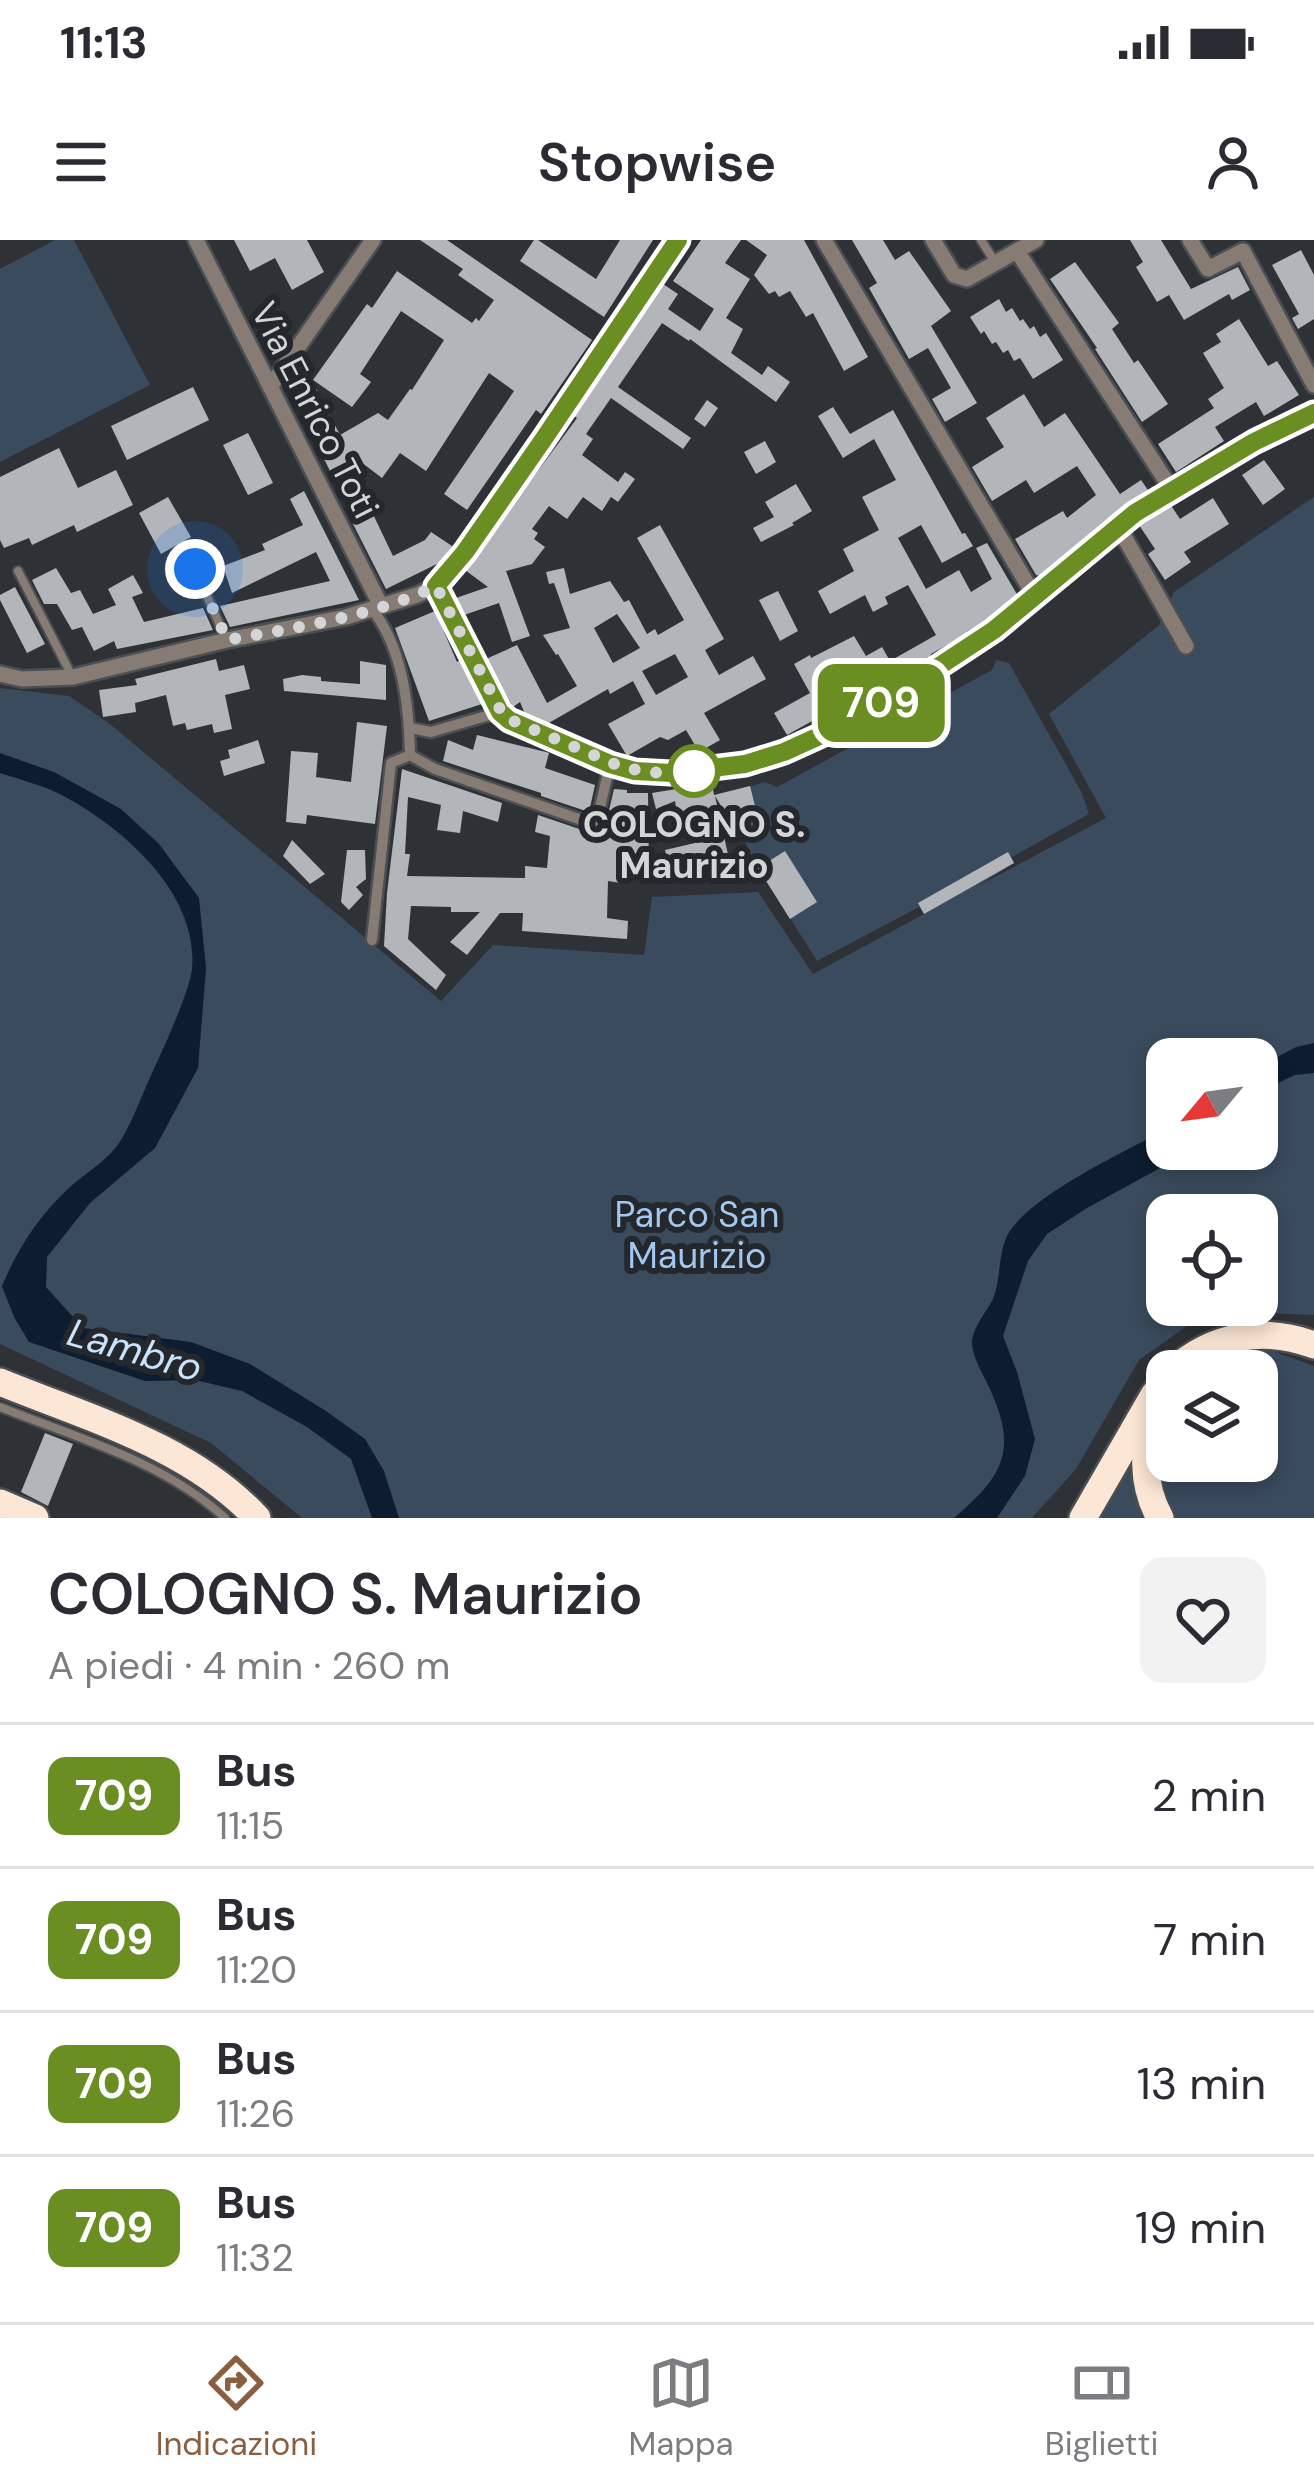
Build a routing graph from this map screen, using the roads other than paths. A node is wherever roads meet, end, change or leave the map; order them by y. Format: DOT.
graph roads {
  1 [pos="196,240"];
  2 [pos="373,240"];
  3 [pos="678,240"];
  4 [pos="824,240"];
  5 [pos="933,240"];
  6 [pos="981,240"];
  7 [pos="1036,240"];
  8 [pos="1190,240"];
  9 [pos="1017,251"];
  10 [pos="996,263"];
  11 [pos="1314,385"];
  12 [pos="270,387"];
  13 [pos="1314,413"];
  14 [pos="1172,490"];
  15 [pos="1118,526"];
  16 [pos="195,569"];
  17 [pos="18,572"];
  18 [pos="436,586"];
  19 [pos="1035,597"];
  20 [pos="376,607"];
  21 [pos="227,640"];
  22 [pos="1186,646"];
  23 [pos="0,674"];
  24 [pos="73,677"];
  25 [pos="497,706"];
  26 [pos="410,728"];
  27 [pos="410,755"];
  28 [pos="610,764"];
  29 [pos="372,940"];
  30 [pos="1314,1345"];
  31 [pos="1203,1350"];
  32 [pos="1231,1350"];
  33 [pos="1314,1356"];
  34 [pos="0,1382"];
  35 [pos="0,1407"];
  36 [pos="1146,1409"];
  37 [pos="1147,1482"];
  38 [pos="0,1503"];
  39 [pos="35,1518"];
  40 [pos="225,1518"];
  41 [pos="256,1518"];
  42 [pos="1083,1518"];
  43 [pos="1160,1518"];
  1 -- 12 [label="street, Via Enrico Toti"];
  2 -- 12 [label="street"];
  3 -- 18 [label="street"];
  4 -- 19 [label="street"];
  5 -- 10 [label="street"];
  6 -- 10 [label="lane"];
  7 -- 9 [label="street"];
  8 -- 11 [label="street"];
  9 -- 10 [label="street"];
  9 -- 14 [label="street"];
  12 -- 20 [label="street, Via Enrico Toti"];
  13 -- 14 [label="street"];
  14 -- 15 [label="street"];
  15 -- 19 [label="street"];
  15 -- 22 [label="street"];
  16 -- 21 [label="lane"];
  17 -- 24 [label="lane"];
  18 -- 20 [label="street"];
  18 -- 25 [label="street"];
  19 -- 28 [label="street"];
  20 -- 21 [label="street"];
  20 -- 26 [label="street"];
  21 -- 24 [label="street"];
  23 -- 24 [label="street"];
  25 -- 26 [label="street"];
  25 -- 28 [label="street"];
  26 -- 27 [label="street"];
  27 -- 28 [label="street"];
  27 -- 29 [label="street"];
  30 -- 31 [label="highway"];
  32 -- 33 [label="highway"];
  34 -- 41 [label="highway"];
  35 -- 40 [label="lane"];
  36 -- 42 [label="highway"];
  37 -- 43 [label="highway"];
  38 -- 39 [label="highway"];
}
